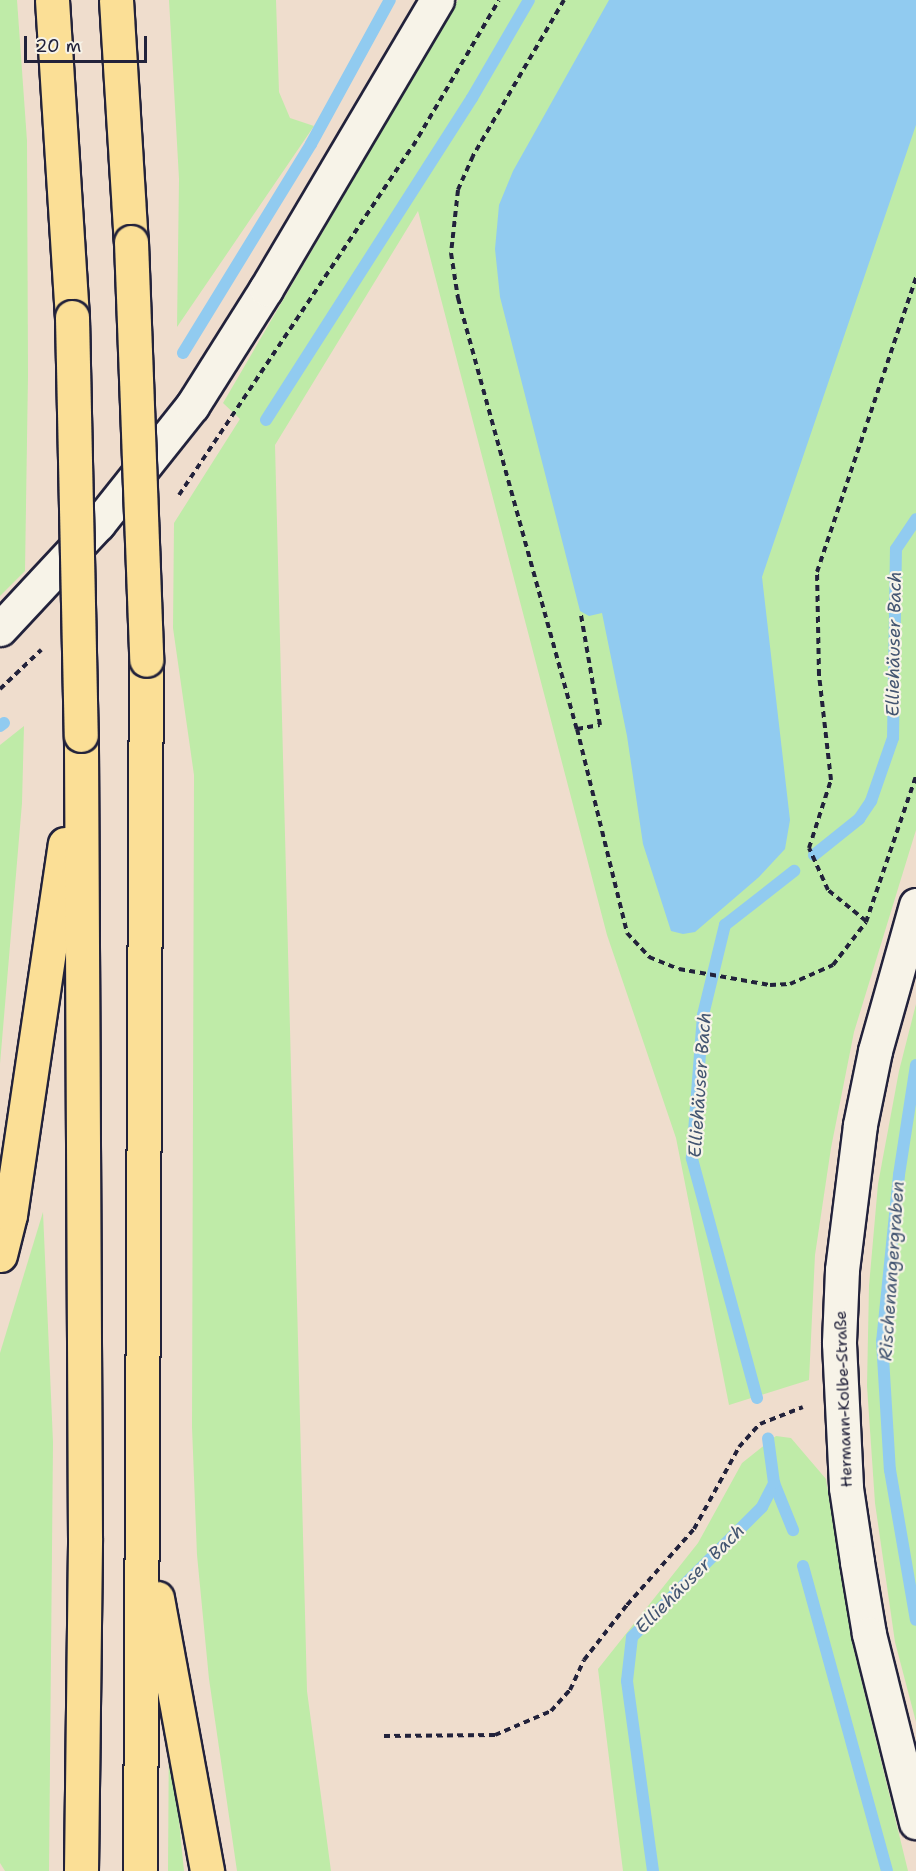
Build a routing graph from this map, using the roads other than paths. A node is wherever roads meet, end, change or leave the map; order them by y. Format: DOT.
graph roads {
  1 [pos="52,0"];
  2 [pos="116,0"];
  3 [pos="437,0"];
  4 [pos="0,629"];
  5 [pos="81,735"];
  6 [pos="916,905"];
  7 [pos="0,1255"];
  8 [pos="143,1524"];
  9 [pos="916,1822"];
  10 [pos="81,1871"];
  11 [pos="140,1871"];
  12 [pos="207,1871"];
  1 -- 5 [label="highway, bridge"];
  2 -- 8 [label="highway, bridge"];
  3 -- 4 [label="street"];
  5 -- 7 [label="highway"];
  5 -- 10 [label="highway"];
  6 -- 9 [label="street, Hermann-Kolbe-Straße"];
  8 -- 11 [label="highway"];
  8 -- 12 [label="highway"];
}
